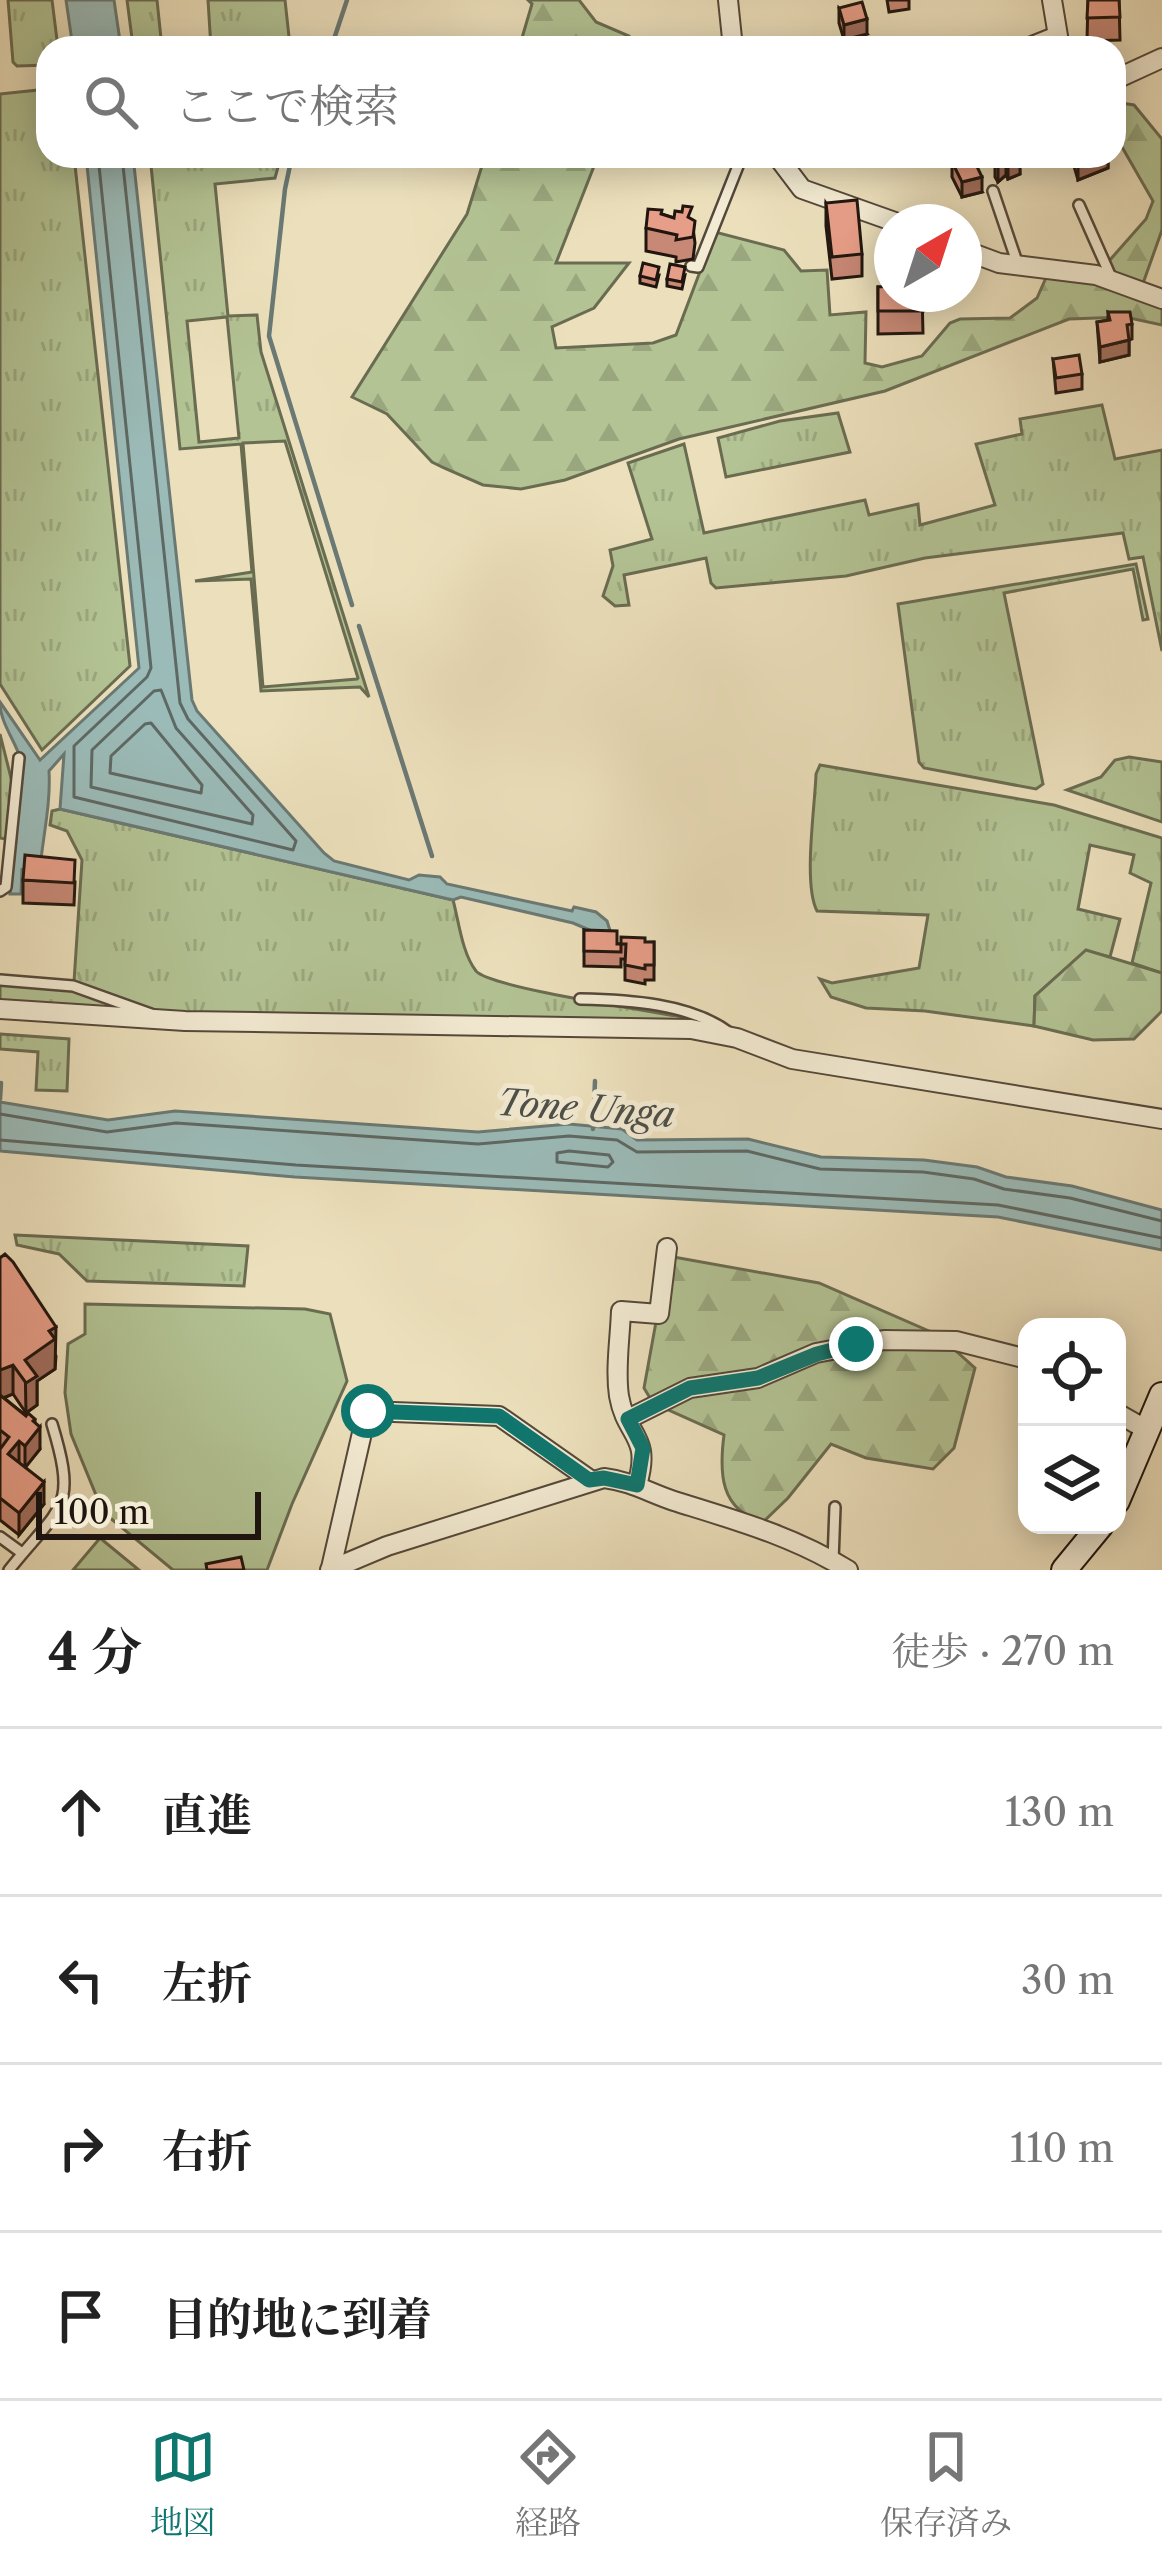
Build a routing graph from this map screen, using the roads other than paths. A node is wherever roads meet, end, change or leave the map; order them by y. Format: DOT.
graph roads {
  1 [pos="728,0"];
  2 [pos="1052,0"];
  3 [pos="732,36"];
  4 [pos="1058,36"];
  5 [pos="1162,58"];
  6 [pos="1126,74"];
  7 [pos="737,168"];
  8 [pos="786,168"];
  9 [pos="993,191"];
  10 [pos="1079,205"];
  11 [pos="874,215"];
  12 [pos="982,257"];
  13 [pos="1018,265"];
  14 [pos="691,266"];
  15 [pos="1114,282"];
  16 [pos="1162,299"];
  17 [pos="19,758"];
  18 [pos="0,891"];
  19 [pos="0,980"];
  20 [pos="580,999"];
  21 [pos="0,1009"];
  22 [pos="159,1020"];
  23 [pos="737,1038"];
  24 [pos="1162,1119"];
  25 [pos="667,1248"];
  26 [pos="1018,1357"];
  27 [pos="1162,1395"];
  28 [pos="1126,1418"];
  29 [pos="628,1419"];
  30 [pos="52,1424"];
  31 [pos="1147,1430"];
  32 [pos="589,1480"];
  33 [pos="1126,1480"];
  34 [pos="637,1485"];
  35 [pos="835,1507"];
  36 [pos="1094,1534"];
  37 [pos="0,1537"];
  38 [pos="22,1553"];
  39 [pos="840,1565"];
  40 [pos="330,1569"];
  41 [pos="8,1570"];
  42 [pos="1064,1570"];
  1 -- 3 [label="street"];
  2 -- 4 [label="street"];
  5 -- 6 [label="street"];
  7 -- 14 [label="lane"];
  8 -- 11 [label="street"];
  9 -- 13 [label="lane"];
  10 -- 15 [label="lane"];
  12 -- 13 [label="street"];
  13 -- 15 [label="street"];
  15 -- 16 [label="street"];
  17 -- 18 [label="lane"];
  19 -- 22 [label="lane"];
  20 -- 23 [label="lane"];
  21 -- 22 [label="street"];
  22 -- 23 [label="street"];
  23 -- 24 [label="street"];
  25 -- 29 [label="street"];
  26 -- 29 [label="street"];
  27 -- 31 [label="street"];
  28 -- 31 [label="street"];
  29 -- 34 [label="street"];
  30 -- 38 [label="lane"];
  31 -- 33 [label="street"];
  32 -- 34 [label="street"];
  32 -- 40 [label="street"];
  32 -- 40 [label="street"];
  34 -- 39 [label="street"];
  35 -- 39 [label="lane"];
  36 -- 42 [label="street"];
  37 -- 38 [label="lane"];
  38 -- 41 [label="lane"];
}
